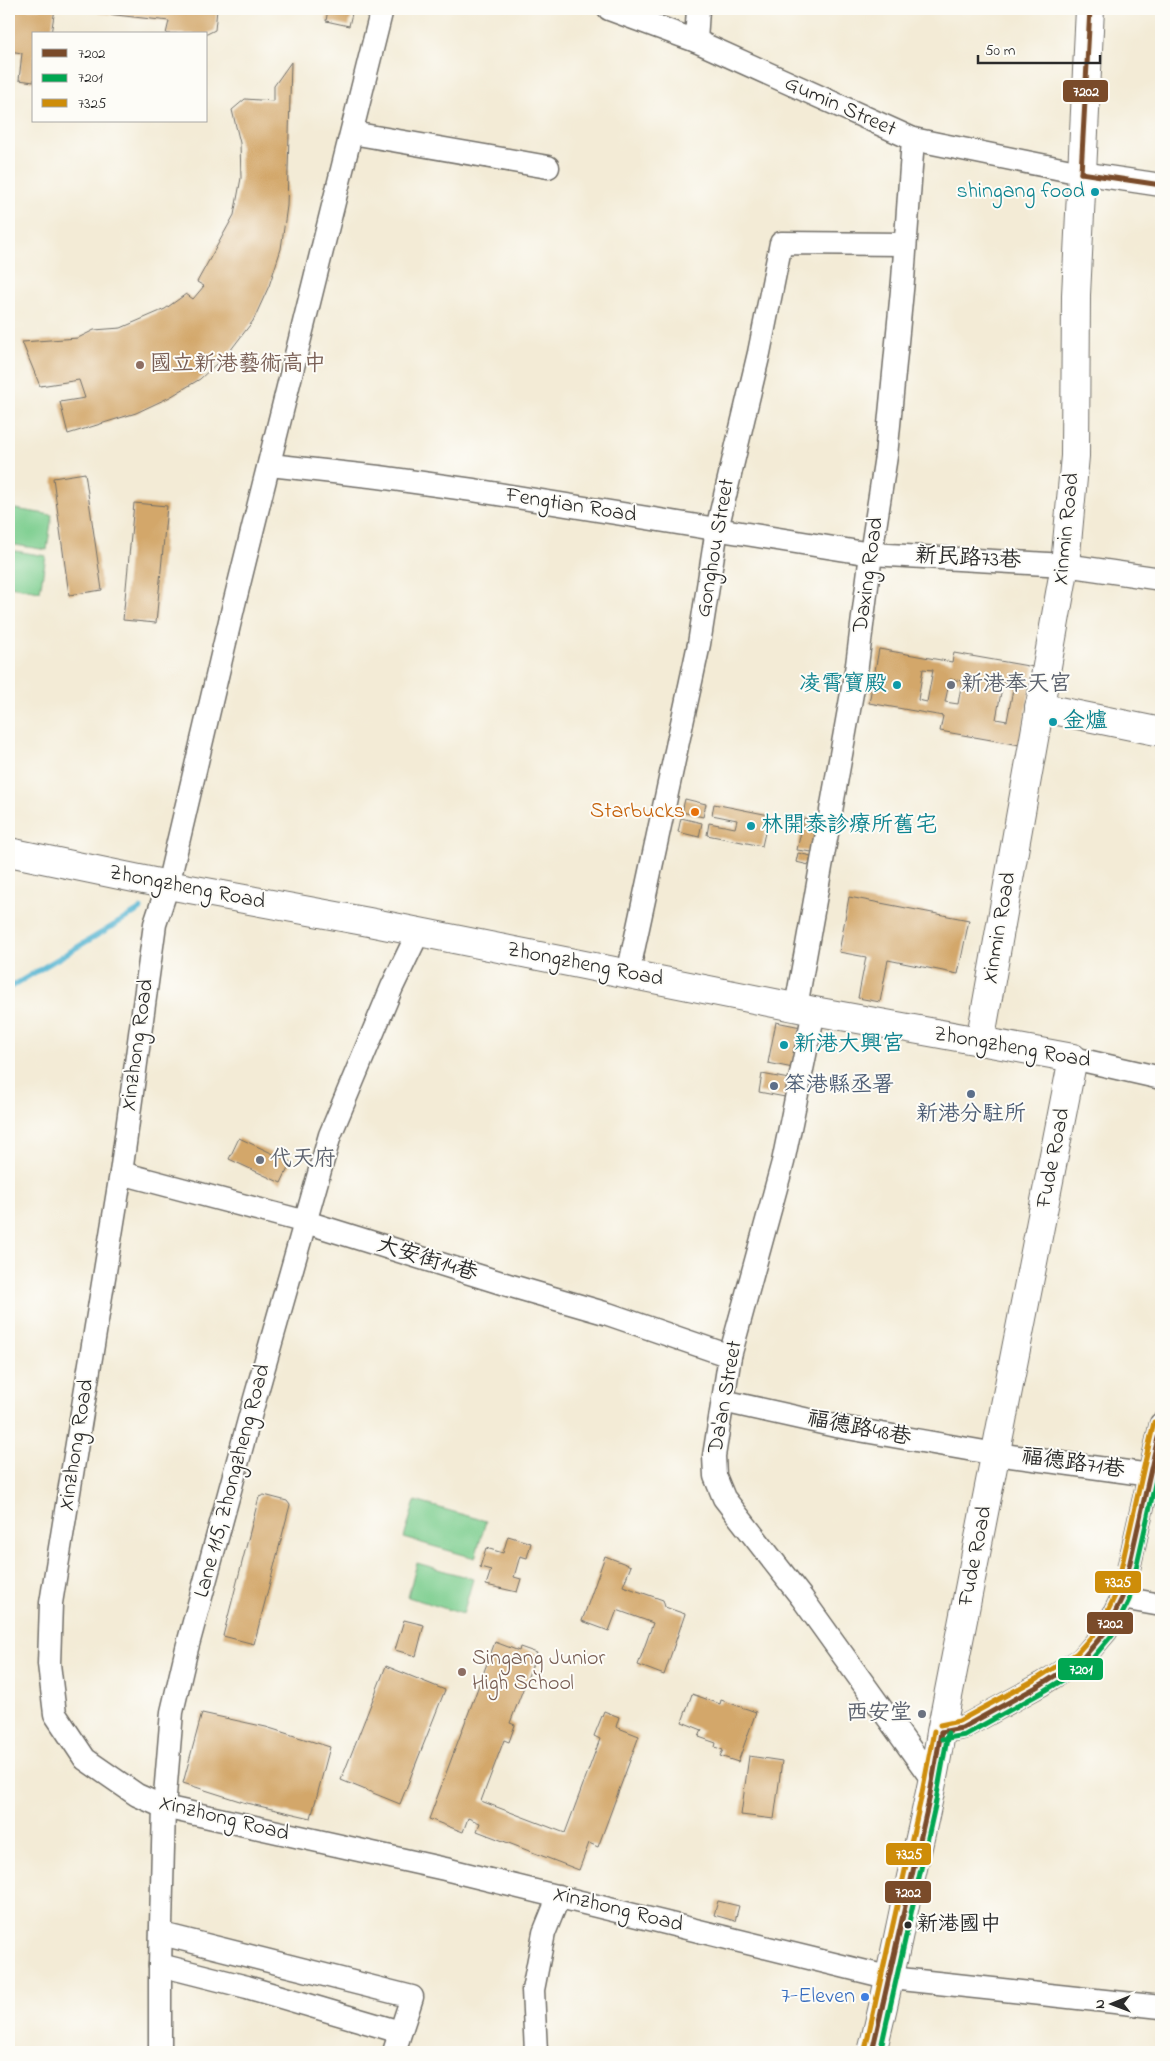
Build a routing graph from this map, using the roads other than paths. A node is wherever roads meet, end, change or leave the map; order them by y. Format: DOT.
graph roads {
  1 [pos="382,9"];
  2 [pos="609,9"];
  3 [pos="698,9"];
  4 [pos="1090,9"];
  5 [pos="696,41"];
  6 [pos="352,134"];
  7 [pos="913,139"];
  8 [pos="548,167"];
  9 [pos="1081,172"];
  10 [pos="1161,185"];
  11 [pos="905,244"];
  12 [pos="270,465"];
  13 [pos="716,529"];
  14 [pos="871,554"];
  15 [pos="1065,565"];
  16 [pos="1161,579"];
  17 [pos="1039,707"];
  18 [pos="1161,732"];
  19 [pos="9,852"];
  20 [pos="168,885"];
  21 [pos="418,933"];
  22 [pos="628,974"];
  23 [pos="805,1009"];
  24 [pos="980,1042"];
  25 [pos="1073,1058"];
  26 [pos="1161,1078"];
  27 [pos="121,1173"];
  28 [pos="306,1222"];
  29 [pos="730,1356"];
  30 [pos="722,1401"];
  31 [pos="1161,1424"];
  32 [pos="996,1454"];
  33 [pos="1150,1475"];
  34 [pos="1122,1598"];
  35 [pos="1161,1605"];
  36 [pos="941,1732"];
  37 [pos="934,1782"];
  38 [pos="164,1808"];
  39 [pos="559,1896"];
  40 [pos="162,1934"];
  41 [pos="160,1965"];
  42 [pos="891,1978"];
  43 [pos="1161,2007"];
  44 [pos="397,2047"];
  45 [pos="160,2052"];
  46 [pos="536,2052"];
  47 [pos="872,2052"];
  1 -- 6 [label="street, Xinzhong Road"];
  2 -- 5 [label="street, Gumin Street"];
  3 -- 5 [label="street"];
  4 -- 9 [label="main road, Xinmin Road"];
  5 -- 7 [label="street, Gumin Street"];
  6 -- 8 [label="street"];
  6 -- 12 [label="street, Xinzhong Road"];
  7 -- 9 [label="street, Gumin Street"];
  7 -- 11 [label="street, Daxing Road"];
  9 -- 10 [label="street, Gumin Street"];
  9 -- 15 [label="main road, Xinmin Road"];
  11 -- 13 [label="street, Gonghou Street"];
  11 -- 14 [label="street, Daxing Road"];
  12 -- 13 [label="street, Fengtian Road"];
  12 -- 20 [label="street, Xinzhong Road"];
  13 -- 14 [label="street, Fengtian Road"];
  13 -- 22 [label="street, Gonghou Street"];
  14 -- 15 [label="street, 新民路73巷"];
  14 -- 23 [label="street, Daxing Road"];
  15 -- 16 [label="street, 新民路73巷"];
  15 -- 17 [label="main road, Xinmin Road"];
  17 -- 18 [label="main road"];
  17 -- 24 [label="main road, Xinmin Road"];
  19 -- 20 [label="main road, Zhongzheng Road"];
  20 -- 21 [label="main road, Zhongzheng Road"];
  20 -- 27 [label="street, Xinzhong Road"];
  21 -- 22 [label="main road, Zhongzheng Road"];
  21 -- 28 [label="street, Lane 115, Zhongzheng Road"];
  22 -- 23 [label="main road, Zhongzheng Road"];
  23 -- 24 [label="main road, Zhongzheng Road"];
  23 -- 29 [label="street, Da'an Street"];
  24 -- 25 [label="main road, Zhongzheng Road"];
  25 -- 26 [label="street, Zhongzheng Road"];
  25 -- 32 [label="main road, Fude Road"];
  27 -- 28 [label="street, 大安街14巷"];
  27 -- 38 [label="street, Xinzhong Road"];
  28 -- 29 [label="street, 大安街14巷"];
  28 -- 38 [label="street, Lane 115, Zhongzheng Road"];
  29 -- 30 [label="street, Da'an Street"];
  30 -- 32 [label="street, 福德路48巷"];
  30 -- 37 [label="street, Da'an Street"];
  31 -- 33 [label="street"];
  32 -- 33 [label="street, 福德路71巷"];
  32 -- 36 [label="main road, Fude Road"];
  33 -- 34 [label="street"];
  34 -- 35 [label="street"];
  34 -- 36 [label="street"];
  36 -- 37 [label="main road, Fude Road"];
  37 -- 42 [label="main road, Fude Road"];
  38 -- 39 [label="street, Xinzhong Road"];
  38 -- 40 [label="street, Lane 115, Zhongzheng Road"];
  39 -- 42 [label="street, Xinzhong Road"];
  39 -- 46 [label="street"];
  40 -- 41 [label="street, Lane 115, Zhongzheng Road"];
  40 -- 44 [label="street"];
  41 -- 44 [label="street"];
  41 -- 45 [label="street, Lane 115, Zhongzheng Road"];
  42 -- 43 [label="street, Xinzhong Road"];
  42 -- 47 [label="main road, Fude Road"];
}
